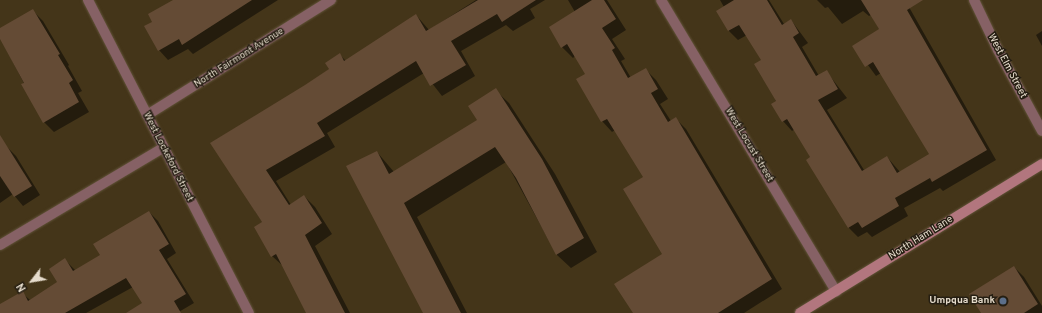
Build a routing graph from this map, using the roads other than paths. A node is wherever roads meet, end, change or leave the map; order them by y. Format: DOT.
graph roads {
  1 [pos="88,0"];
  2 [pos="331,0"];
  3 [pos="662,0"];
  4 [pos="974,0"];
  5 [pos="147,115"];
  6 [pos="1042,131"];
  7 [pos="163,148"];
  8 [pos="1042,164"];
  9 [pos="0,245"];
  10 [pos="836,291"];
  11 [pos="249,313"];
  12 [pos="800,313"];
  1 -- 5 [label="street, West Lockeford Street"];
  2 -- 5 [label="street, North Fairmont Avenue"];
  3 -- 10 [label="street, West Locust Street"];
  4 -- 6 [label="street, West Elm Street"];
  5 -- 7 [label="street, West Lockeford Street"];
  7 -- 9 [label="street"];
  7 -- 11 [label="street, West Lockeford Street"];
  8 -- 10 [label="main road, North Ham Lane"];
  10 -- 12 [label="main road, North Ham Lane"];
}
